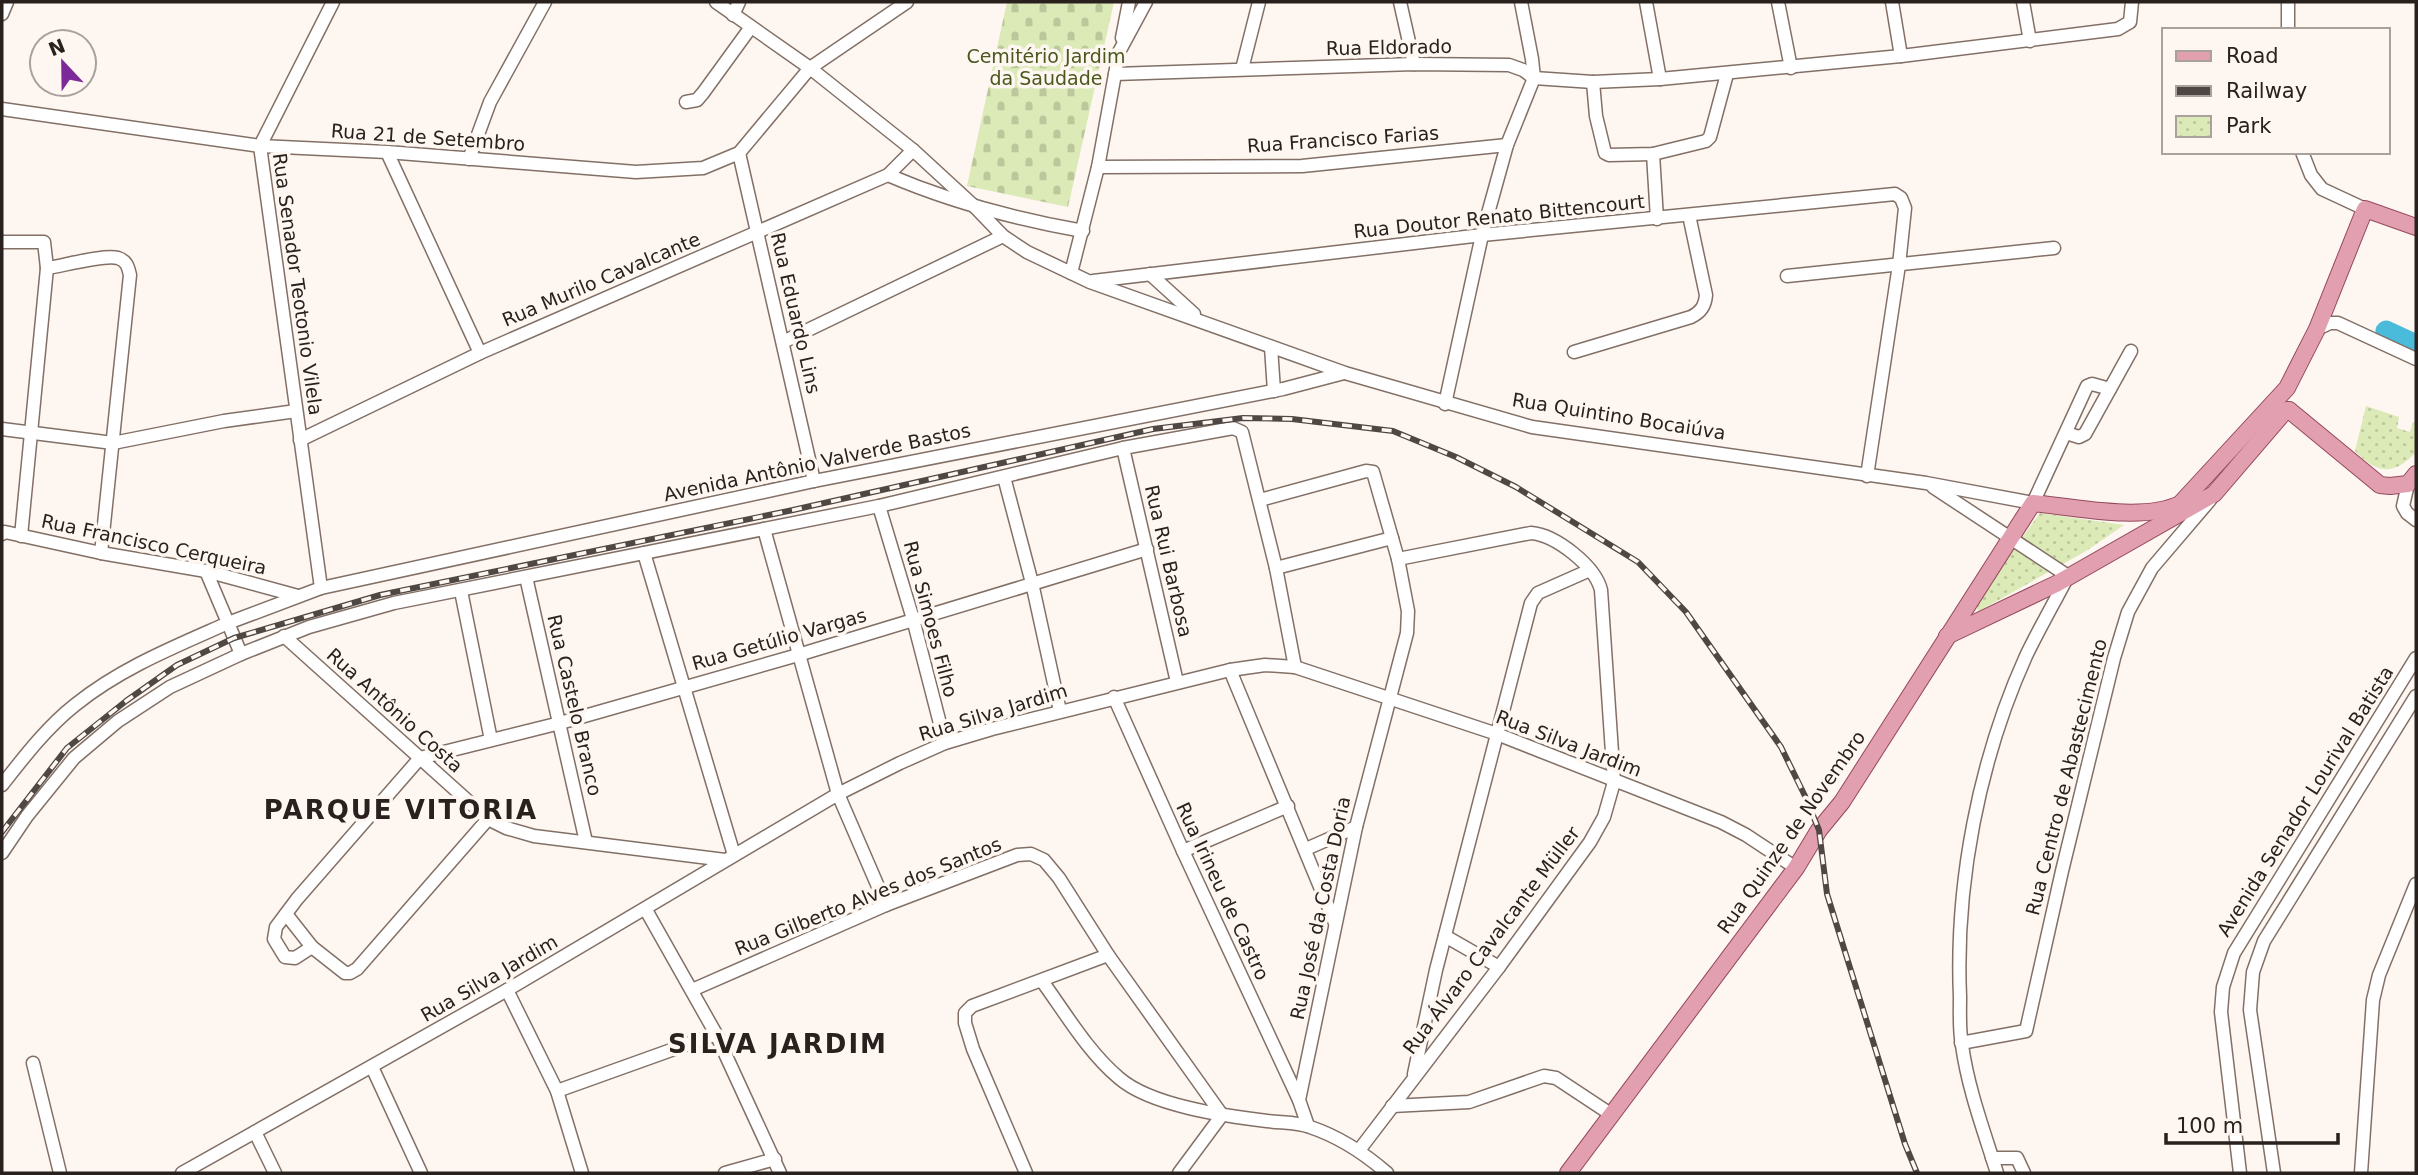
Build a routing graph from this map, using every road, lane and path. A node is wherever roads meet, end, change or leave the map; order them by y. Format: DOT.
graph roads {
  1 [pos="6,2"];
  2 [pos="333,2"];
  3 [pos="545,2"];
  4 [pos="716,2"];
  5 [pos="739,2"];
  6 [pos="908,2"];
  7 [pos="1129,2"];
  8 [pos="1146,2"];
  9 [pos="1259,2"];
  10 [pos="1401,2"];
  11 [pos="1521,2"];
  12 [pos="1647,2"];
  13 [pos="1778,2"];
  14 [pos="1892,2"];
  15 [pos="2023,2"];
  16 [pos="2132,2"];
  17 [pos="2288,2"];
  18 [pos="2,14"];
  19 [pos="733,15"];
  20 [pos="751,27"];
  21 [pos="2288,28"];
  22 [pos="2030,41"];
  23 [pos="1119,52"];
  24 [pos="1901,56"];
  25 [pos="1414,64"];
  26 [pos="810,68"];
  27 [pos="1791,68"];
  28 [pos="1242,69"];
  29 [pos="1115,74"];
  30 [pos="1727,74"];
  31 [pos="1534,78"];
  32 [pos="1660,79"];
  33 [pos="1593,82"];
  34 [pos="686,102"];
  35 [pos="2,109"];
  36 [pos="1507,145"];
  37 [pos="260,146"];
  38 [pos="913,150"];
  39 [pos="387,152"];
  40 [pos="739,153"];
  41 [pos="1653,154"];
  42 [pos="2303,154"];
  43 [pos="469,159"];
  44 [pos="1098,167"];
  45 [pos="888,175"];
  46 [pos="975,207"];
  47 [pos="2365,209"];
  48 [pos="1689,215"];
  49 [pos="1657,219"];
  50 [pos="2416,227"];
  51 [pos="1083,231"];
  52 [pos="758,233"];
  53 [pos="1482,235"];
  54 [pos="1003,236"];
  55 [pos="2,242"];
  56 [pos="2054,248"];
  57 [pos="1899,265"];
  58 [pos="47,268"];
  59 [pos="1070,273"];
  60 [pos="1150,274"];
  61 [pos="1787,276"];
  62 [pos="1090,282"];
  63 [pos="1200,319"];
  64 [pos="2317,329"];
  65 [pos="783,342"];
  66 [pos="1271,347"];
  67 [pos="2131,351"];
  68 [pos="1574,352"];
  69 [pos="480,353"];
  70 [pos="2416,359"];
  71 [pos="1345,373"];
  72 [pos="2287,388"];
  73 [pos="2110,389"];
  74 [pos="1273,391"];
  75 [pos="1445,404"];
  76 [pos="2289,410"];
  77 [pos="296,411"];
  78 [pos="2,429"];
  79 [pos="31,433"];
  80 [pos="2066,433"];
  81 [pos="300,440"];
  82 [pos="113,443"];
  83 [pos="1123,449"];
  84 [pos="1867,476"];
  85 [pos="1003,477"];
  86 [pos="2412,479"];
  87 [pos="814,481"];
  88 [pos="1926,483"];
  89 [pos="2214,494"];
  90 [pos="1260,500"];
  91 [pos="2033,503"];
  92 [pos="879,506"];
  93 [pos="2182,508"];
  94 [pos="2123,512"];
  95 [pos="2416,520"];
  96 [pos="764,529"];
  97 [pos="3,532"];
  98 [pos="21,536"];
  99 [pos="2010,536"];
  100 [pos="1392,538"];
  101 [pos="1147,549"];
  102 [pos="101,553"];
  103 [pos="644,553"];
  104 [pos="2109,554"];
  105 [pos="1398,559"];
  106 [pos="1276,568"];
  107 [pos="1590,570"];
  108 [pos="206,571"];
  109 [pos="2068,576"];
  110 [pos="526,577"];
  111 [pos="1032,583"];
  112 [pos="321,588"];
  113 [pos="461,592"];
  114 [pos="299,596"];
  115 [pos="914,619"];
  116 [pos="228,623"];
  117 [pos="284,636"];
  118 [pos="1947,636"];
  119 [pos="241,654"];
  120 [pos="798,655"];
  121 [pos="2416,658"];
  122 [pos="1295,667"];
  123 [pos="1230,670"];
  124 [pos="1177,682"];
  125 [pos="683,688"];
  126 [pos="2416,696"];
  127 [pos="1114,697"];
  128 [pos="1389,698"];
  129 [pos="1060,711"];
  130 [pos="560,723"];
  131 [pos="1497,734"];
  132 [pos="491,740"];
  133 [pos="945,743"];
  134 [pos="420,758"];
  135 [pos="1614,782"];
  136 [pos="2,785"];
  137 [pos="838,794"];
  138 [pos="1288,806"];
  139 [pos="488,819"];
  140 [pos="1356,827"];
  141 [pos="586,842"];
  142 [pos="1306,849"];
  143 [pos="1183,851"];
  144 [pos="2,853"];
  145 [pos="729,858"];
  146 [pos="1796,868"];
  147 [pos="2415,892"];
  148 [pos="886,905"];
  149 [pos="646,910"];
  150 [pos="286,914"];
  151 [pos="1335,923"];
  152 [pos="1445,936"];
  153 [pos="312,947"];
  154 [pos="1108,955"];
  155 [pos="1499,967"];
  156 [pos="1042,981"];
  157 [pos="508,990"];
  158 [pos="692,990"];
  159 [pos="716,1034"];
  160 [pos="1961,1043"];
  161 [pos="33,1063"];
  162 [pos="372,1067"];
  163 [pos="1413,1077"];
  164 [pos="557,1091"];
  165 [pos="1299,1100"];
  166 [pos="1392,1106"];
  167 [pos="1222,1115"];
  168 [pos="1612,1115"];
  169 [pos="1308,1126"];
  170 [pos="256,1132"];
  171 [pos="1360,1149"];
  172 [pos="1992,1158"];
  173 [pos="775,1159"];
  174 [pos="199,1169"];
  175 [pos="61,1173"];
  176 [pos="182,1173"];
  177 [pos="275,1173"];
  178 [pos="421,1173"];
  179 [pos="583,1173"];
  180 [pos="725,1173"];
  181 [pos="780,1173"];
  182 [pos="1026,1173"];
  183 [pos="1179,1173"];
  184 [pos="1387,1173"];
  185 [pos="1568,1173"];
  186 [pos="1997,1173"];
  187 [pos="2024,1173"];
  188 [pos="2240,1173"];
  189 [pos="2274,1173"];
  190 [pos="2361,1173"];
  1 -- 18 [label="street"];
  2 -- 37 [label="street, Rua Senador Teotonio Vilela"];
  3 -- 43 [label="street"];
  4 -- 19 [label="street, Rua Quintino Bocaiúva"];
  5 -- 19 [label="street"];
  6 -- 26 [label="street, Rua 21 de Setembro"];
  7 -- 23 [label="street"];
  8 -- 23 [label="street"];
  9 -- 28 [label="street"];
  10 -- 25 [label="street"];
  11 -- 31 [label="street"];
  12 -- 32 [label="street"];
  13 -- 27 [label="street"];
  14 -- 24 [label="street"];
  15 -- 22 [label="street"];
  16 -- 22 [label="street"];
  17 -- 21 [label="street"];
  19 -- 20 [label="street, Rua Quintino Bocaiúva"];
  20 -- 26 [label="street, Rua Quintino Bocaiúva"];
  20 -- 34 [label="street"];
  22 -- 24 [label="street"];
  23 -- 29 [label="street"];
  24 -- 27 [label="street"];
  25 -- 28 [label="street, Rua Eldorado"];
  25 -- 31 [label="street, Rua Eldorado"];
  26 -- 38 [label="street, Rua Quintino Bocaiúva"];
  26 -- 40 [label="street, Rua 21 de Setembro"];
  27 -- 30 [label="street"];
  28 -- 29 [label="street, Rua Eldorado"];
  29 -- 44 [label="street"];
  30 -- 32 [label="street"];
  30 -- 41 [label="street"];
  31 -- 33 [label="street"];
  31 -- 36 [label="street"];
  32 -- 33 [label="street"];
  33 -- 41 [label="street"];
  35 -- 37 [label="street, Rua 21 de Setembro"];
  36 -- 44 [label="street, Rua Francisco Farias"];
  36 -- 53 [label="street"];
  37 -- 39 [label="street, Rua 21 de Setembro"];
  37 -- 77 [label="street, Rua Senador Teotonio Vilela"];
  38 -- 45 [label="street, Rua Murilo Cavalcante"];
  38 -- 46 [label="street, Rua Quintino Bocaiúva"];
  39 -- 43 [label="street, Rua 21 de Setembro"];
  39 -- 69 [label="street"];
  40 -- 43 [label="street, Rua 21 de Setembro"];
  40 -- 52 [label="street, Rua Eduardo Lins"];
  41 -- 49 [label="street"];
  42 -- 47 [label="street"];
  44 -- 51 [label="street"];
  45 -- 46 [label="street"];
  45 -- 52 [label="street, Rua Murilo Cavalcante"];
  46 -- 51 [label="street"];
  46 -- 54 [label="street, Rua Quintino Bocaiúva"];
  47 -- 50 [label="main road"];
  47 -- 64 [label="main road"];
  48 -- 49 [label="street, Rua Doutor Renato Bittencourt"];
  48 -- 57 [label="street, Rua Doutor Renato Bittencourt"];
  48 -- 68 [label="street"];
  49 -- 53 [label="street, Rua Doutor Renato Bittencourt"];
  51 -- 59 [label="street"];
  52 -- 65 [label="street, Rua Eduardo Lins"];
  52 -- 69 [label="street, Rua Murilo Cavalcante"];
  53 -- 60 [label="street, Rua Doutor Renato Bittencourt"];
  53 -- 75 [label="street"];
  54 -- 59 [label="street, Rua Quintino Bocaiúva"];
  54 -- 65 [label="street"];
  55 -- 58 [label="street"];
  56 -- 57 [label="street"];
  57 -- 61 [label="street"];
  57 -- 84 [label="street"];
  58 -- 79 [label="street"];
  58 -- 82 [label="street"];
  59 -- 62 [label="street, Rua Quintino Bocaiúva"];
  60 -- 62 [label="street, Rua Doutor Renato Bittencourt"];
  60 -- 63 [label="street"];
  62 -- 63 [label="street, Rua Quintino Bocaiúva"];
  63 -- 66 [label="street, Rua Quintino Bocaiúva"];
  64 -- 70 [label="street"];
  64 -- 72 [label="main road"];
  65 -- 87 [label="street, Rua Eduardo Lins"];
  66 -- 71 [label="street, Rua Quintino Bocaiúva"];
  66 -- 74 [label="street"];
  67 -- 73 [label="street"];
  69 -- 81 [label="street, Rua Murilo Cavalcante"];
  71 -- 74 [label="street, Avenida Antônio Valverde Bastos"];
  71 -- 75 [label="street, Rua Quintino Bocaiúva"];
  72 -- 76 [label="main road"];
  72 -- 93 [label="main road"];
  73 -- 80 [label="street"];
  73 -- 80 [label="street"];
  74 -- 87 [label="street, Avenida Antônio Valverde Bastos"];
  75 -- 84 [label="street, Rua Quintino Bocaiúva"];
  76 -- 86 [label="main road"];
  76 -- 89 [label="main road"];
  77 -- 81 [label="street, Rua Senador Teotonio Vilela"];
  77 -- 82 [label="street"];
  78 -- 79 [label="street"];
  79 -- 82 [label="street"];
  79 -- 98 [label="street"];
  80 -- 91 [label="street"];
  81 -- 112 [label="street, Rua Senador Teotonio Vilela"];
  82 -- 102 [label="street"];
  83 -- 85 [label="street"];
  83 -- 90 [label="street"];
  83 -- 101 [label="street, Rua Rui Barbosa"];
  84 -- 88 [label="street, Rua Quintino Bocaiúva"];
  85 -- 92 [label="street"];
  85 -- 111 [label="street"];
  86 -- 95 [label="street"];
  87 -- 112 [label="street, Avenida Antônio Valverde Bastos"];
  88 -- 91 [label="street, Rua Quintino Bocaiúva"];
  88 -- 99 [label="street"];
  89 -- 93 [label="main road"];
  89 -- 160 [label="street, Rua Centro de Abastecimento"];
  90 -- 100 [label="street, Rua José da Costa Doria"];
  90 -- 106 [label="street"];
  91 -- 94 [label="main road, Rua Quintino Bocaiúva"];
  91 -- 99 [label="main road, Rua Quinze de Novembro"];
  92 -- 96 [label="street"];
  92 -- 115 [label="street, Rua Simoes Filho"];
  93 -- 94 [label="main road, Rua Quintino Bocaiúva"];
  93 -- 104 [label="main road"];
  94 -- 104 [label="main road"];
  96 -- 103 [label="street"];
  96 -- 120 [label="street"];
  97 -- 98 [label="street, Rua Francisco Cerqueira"];
  98 -- 102 [label="street, Rua Francisco Cerqueira"];
  99 -- 109 [label="street"];
  99 -- 118 [label="main road, Rua Quinze de Novembro"];
  100 -- 105 [label="street, Rua José da Costa Doria"];
  100 -- 106 [label="street"];
  101 -- 111 [label="street, Rua Getúlio Vargas"];
  101 -- 124 [label="street, Rua Rui Barbosa"];
  102 -- 108 [label="street, Rua Francisco Cerqueira"];
  103 -- 110 [label="street"];
  103 -- 125 [label="street"];
  104 -- 109 [label="main road"];
  105 -- 107 [label="street, Rua Álvaro Cavalcante Müller"];
  105 -- 128 [label="street, Rua José da Costa Doria"];
  106 -- 122 [label="street"];
  107 -- 131 [label="street"];
  107 -- 135 [label="street, Rua Álvaro Cavalcante Müller"];
  108 -- 114 [label="street, Rua Francisco Cerqueira"];
  108 -- 116 [label="street"];
  109 -- 118 [label="main road"];
  109 -- 160 [label="street"];
  110 -- 113 [label="street"];
  110 -- 130 [label="street, Rua Castelo Branco"];
  111 -- 115 [label="street, Rua Getúlio Vargas"];
  111 -- 129 [label="street"];
  112 -- 114 [label="street, Avenida Antônio Valverde Bastos"];
  113 -- 117 [label="street"];
  113 -- 132 [label="street"];
  114 -- 116 [label="street, Avenida Antônio Valverde Bastos"];
  115 -- 120 [label="street, Rua Getúlio Vargas"];
  115 -- 133 [label="street, Rua Simoes Filho"];
  116 -- 119 [label="street"];
  116 -- 136 [label="street, Avenida Antônio Valverde Bastos"];
  117 -- 119 [label="street"];
  117 -- 134 [label="street, Rua Antônio Costa"];
  118 -- 146 [label="main road, Rua Quinze de Novembro"];
  119 -- 144 [label="street"];
  120 -- 125 [label="street, Rua Getúlio Vargas"];
  120 -- 137 [label="street"];
  121 -- 188 [label="street, Avenida Senador Lourival Batista"];
  122 -- 123 [label="street, Rua Silva Jardim"];
  122 -- 128 [label="street, Rua Silva Jardim"];
  123 -- 124 [label="street, Rua Silva Jardim"];
  123 -- 138 [label="street"];
  124 -- 127 [label="street, Rua Silva Jardim"];
  125 -- 130 [label="street, Rua Getúlio Vargas"];
  125 -- 145 [label="street"];
  126 -- 189 [label="street, Avenida Senador Lourival Batista"];
  127 -- 129 [label="street, Rua Silva Jardim"];
  127 -- 143 [label="street, Rua Irineu de Castro"];
  128 -- 131 [label="street, Rua Silva Jardim"];
  128 -- 140 [label="street, Rua José da Costa Doria"];
  129 -- 133 [label="street, Rua Silva Jardim"];
  130 -- 132 [label="street, Rua Getúlio Vargas"];
  130 -- 141 [label="street, Rua Castelo Branco"];
  131 -- 135 [label="street, Rua Silva Jardim"];
  131 -- 152 [label="street"];
  132 -- 134 [label="street, Rua Getúlio Vargas"];
  133 -- 137 [label="street, Rua Silva Jardim"];
  134 -- 139 [label="street, Rua Antônio Costa"];
  134 -- 150 [label="street"];
  135 -- 146 [label="street, Rua Silva Jardim"];
  135 -- 155 [label="street, Rua Álvaro Cavalcante Müller"];
  137 -- 145 [label="street, Rua Silva Jardim"];
  137 -- 148 [label="street"];
  138 -- 142 [label="street"];
  138 -- 143 [label="street"];
  139 -- 141 [label="street, Rua Antônio Costa"];
  139 -- 153 [label="street"];
  140 -- 142 [label="street"];
  140 -- 151 [label="street, Rua José da Costa Doria"];
  141 -- 145 [label="street, Rua Antônio Costa"];
  142 -- 151 [label="street"];
  143 -- 165 [label="street, Rua Irineu de Castro"];
  145 -- 149 [label="street, Rua Silva Jardim"];
  146 -- 168 [label="main road, Rua Quinze de Novembro"];
  147 -- 190 [label="street"];
  148 -- 154 [label="street, Rua Gilberto Alves dos Santos"];
  148 -- 158 [label="street, Rua Gilberto Alves dos Santos"];
  149 -- 157 [label="street, Rua Silva Jardim"];
  149 -- 158 [label="street"];
  150 -- 153 [label="street"];
  150 -- 153 [label="street"];
  151 -- 165 [label="street, Rua José da Costa Doria"];
  152 -- 155 [label="street"];
  152 -- 163 [label="street"];
  154 -- 156 [label="street"];
  154 -- 167 [label="street, Rua Gilberto Alves dos Santos"];
  155 -- 163 [label="street, Rua Álvaro Cavalcante Müller"];
  156 -- 167 [label="street"];
  156 -- 182 [label="street"];
  157 -- 162 [label="street, Rua Silva Jardim"];
  157 -- 164 [label="street"];
  158 -- 159 [label="street"];
  159 -- 164 [label="street"];
  159 -- 173 [label="street"];
  160 -- 172 [label="street"];
  161 -- 175 [label="street"];
  162 -- 170 [label="street, Rua Silva Jardim"];
  162 -- 178 [label="street"];
  163 -- 166 [label="street, Rua Álvaro Cavalcante Müller"];
  164 -- 179 [label="street"];
  165 -- 169 [label="street"];
  166 -- 168 [label="street"];
  166 -- 171 [label="street, Rua Álvaro Cavalcante Müller"];
  167 -- 169 [label="street"];
  167 -- 183 [label="street"];
  168 -- 185 [label="main road, Rua Quinze de Novembro"];
  169 -- 171 [label="street"];
  170 -- 174 [label="street, Rua Silva Jardim"];
  170 -- 177 [label="street"];
  171 -- 184 [label="street"];
  172 -- 186 [label="street"];
  172 -- 187 [label="street"];
  173 -- 180 [label="street"];
  173 -- 181 [label="street"];
  174 -- 176 [label="street, Rua Silva Jardim"];
}
